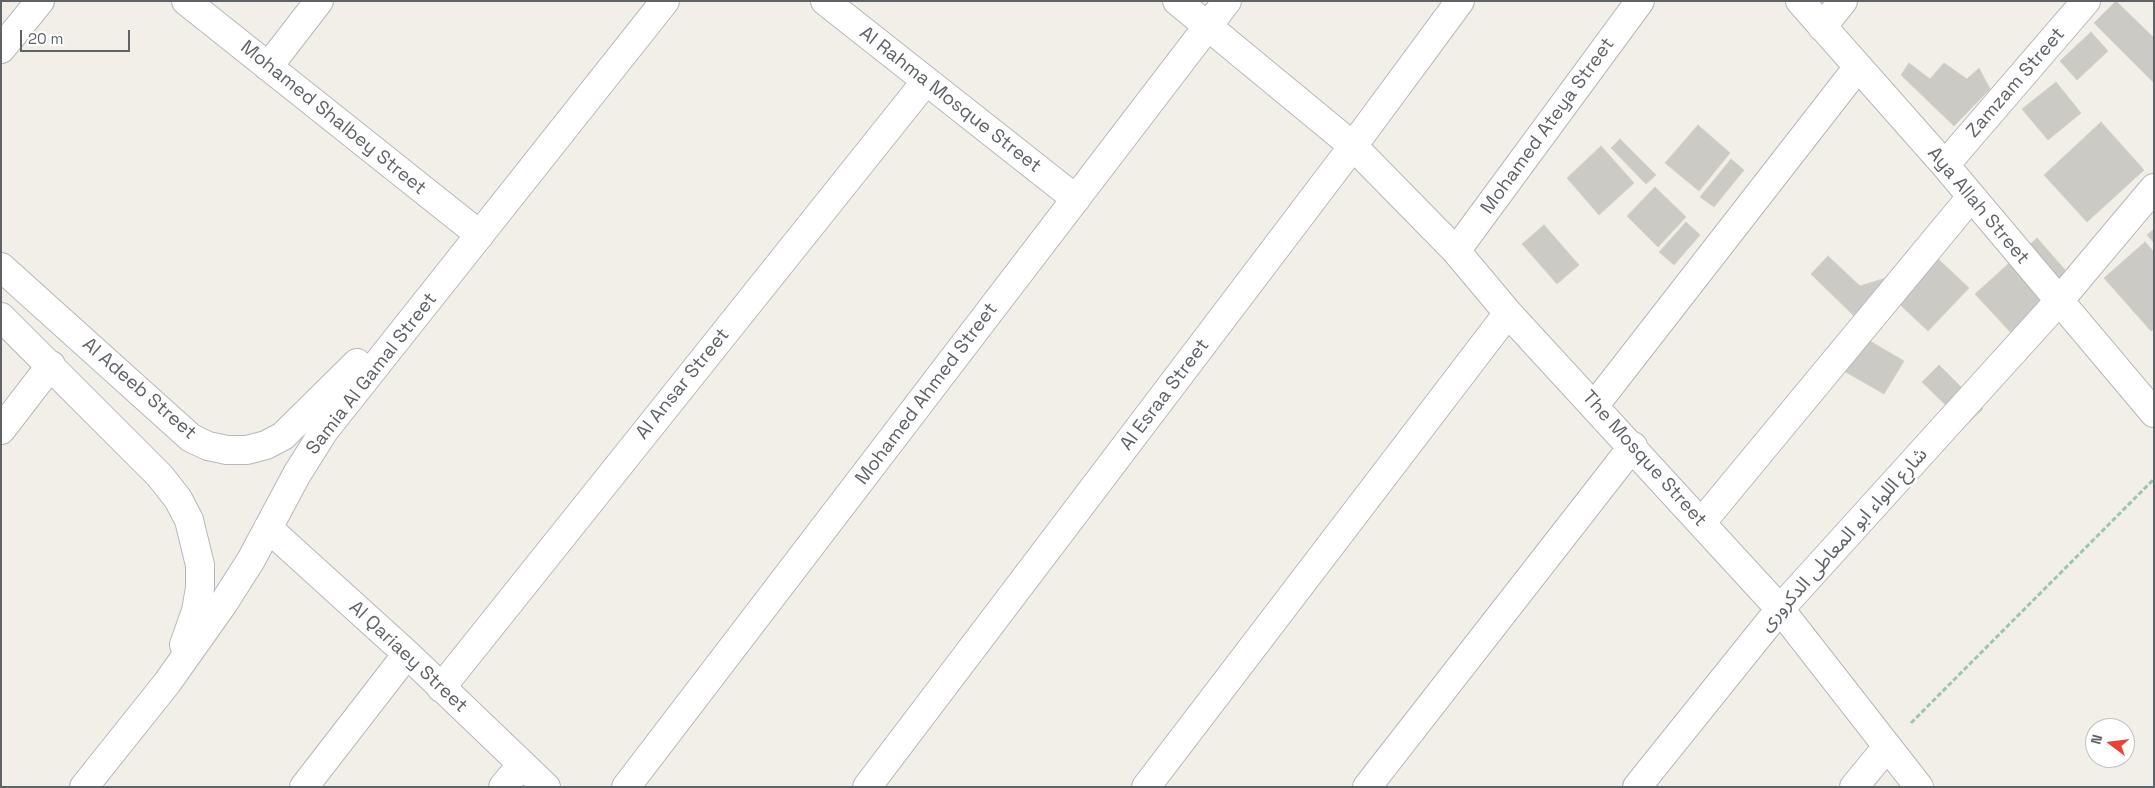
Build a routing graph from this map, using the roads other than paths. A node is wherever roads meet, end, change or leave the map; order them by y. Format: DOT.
graph roads {
  1 [pos="40,1"];
  2 [pos="186,1"];
  3 [pos="319,1"];
  4 [pos="665,1"];
  5 [pos="825,1"];
  6 [pos="1177,1"];
  7 [pos="1227,1"];
  8 [pos="1460,1"];
  9 [pos="1640,1"];
  10 [pos="1800,1"];
  11 [pos="1843,1"];
  12 [pos="2086,1"];
  13 [pos="1209,27"];
  14 [pos="1822,27"];
  15 [pos="1,49"];
  16 [pos="268,67"];
  17 [pos="1858,67"];
  18 [pos="926,81"];
  19 [pos="1353,146"];
  20 [pos="1945,166"];
  21 [pos="2154,188"];
  22 [pos="1971,197"];
  23 [pos="1076,199"];
  24 [pos="480,236"];
  25 [pos="1456,252"];
  26 [pos="1,267"];
  27 [pos="2059,301"];
  28 [pos="1508,312"];
  29 [pos="1,317"];
  30 [pos="407,328"];
  31 [pos="51,365"];
  32 [pos="1596,405"];
  33 [pos="2154,413"];
  34 [pos="1,430"];
  35 [pos="1633,446"];
  36 [pos="1702,522"];
  37 [pos="268,528"];
  38 [pos="1780,609"];
  39 [pos="407,654"];
  40 [pos="167,683"];
  41 [pos="441,688"];
  42 [pos="1886,747"];
  43 [pos="522,764"];
  44 [pos="84,787"];
  45 [pos="304,787"];
  46 [pos="503,787"];
  47 [pos="546,787"];
  48 [pos="626,787"];
  49 [pos="867,787"];
  50 [pos="1146,787"];
  51 [pos="1367,787"];
  52 [pos="1637,787"];
  53 [pos="1854,787"];
  54 [pos="1919,787"];
  1 -- 15 [label="street"];
  2 -- 16 [label="street, Mohamed Shalbey Street"];
  3 -- 16 [label="street"];
  4 -- 24 [label="street, Samia Al Gamal Street"];
  5 -- 18 [label="street, Al Rahma Mosque Street"];
  6 -- 13 [label="street, The Mosque Street"];
  7 -- 13 [label="street, Mohamed Ahmed Street"];
  8 -- 19 [label="street, Al Esraa Street"];
  9 -- 25 [label="street, Mohamed Ateya Street"];
  10 -- 14 [label="street, Aya Allah Street"];
  11 -- 14 [label="street"];
  12 -- 20 [label="street, Zamzam Street"];
  13 -- 19 [label="street, The Mosque Street"];
  13 -- 23 [label="street, Mohamed Ahmed Street"];
  14 -- 17 [label="street, Aya Allah Street"];
  16 -- 24 [label="street, Mohamed Shalbey Street"];
  17 -- 20 [label="street, Aya Allah Street"];
  17 -- 32 [label="street"];
  18 -- 23 [label="street, Al Rahma Mosque Street"];
  18 -- 41 [label="street, Al Ansar Street"];
  19 -- 25 [label="street, The Mosque Street"];
  19 -- 49 [label="street, Al Esraa Street"];
  20 -- 22 [label="street, Aya Allah Street"];
  21 -- 27 [label="street, شارع اللواء ابو المعاطى الدكرورى"];
  22 -- 27 [label="street, Aya Allah Street"];
  22 -- 36 [label="street"];
  23 -- 48 [label="street, Mohamed Ahmed Street"];
  24 -- 30 [label="street, Samia Al Gamal Street"];
  25 -- 28 [label="street, The Mosque Street"];
  26 -- 30 [label="street, Al Adeeb Street"];
  27 -- 33 [label="street, Aya Allah Street"];
  27 -- 38 [label="street, شارع اللواء ابو المعاطى الدكرورى"];
  28 -- 32 [label="street, The Mosque Street"];
  28 -- 50 [label="street"];
  29 -- 31 [label="street"];
  30 -- 37 [label="street, Samia Al Gamal Street"];
  31 -- 34 [label="street"];
  31 -- 40 [label="street"];
  32 -- 35 [label="street, The Mosque Street"];
  35 -- 36 [label="street, The Mosque Street"];
  35 -- 51 [label="street"];
  36 -- 38 [label="street, The Mosque Street"];
  37 -- 39 [label="street, Al Qariaey Street"];
  37 -- 40 [label="street, Samia Al Gamal Street"];
  38 -- 42 [label="street, The Mosque Street"];
  38 -- 52 [label="street, شارع اللواء ابو المعاطى الدكرورى"];
  39 -- 41 [label="street, Al Qariaey Street"];
  39 -- 45 [label="street"];
  40 -- 44 [label="street, Samia Al Gamal Street"];
  41 -- 43 [label="street, Al Qariaey Street"];
  42 -- 53 [label="street"];
  42 -- 54 [label="street, The Mosque Street"];
  43 -- 46 [label="street"];
  43 -- 47 [label="street, Al Qariaey Street"];
}
